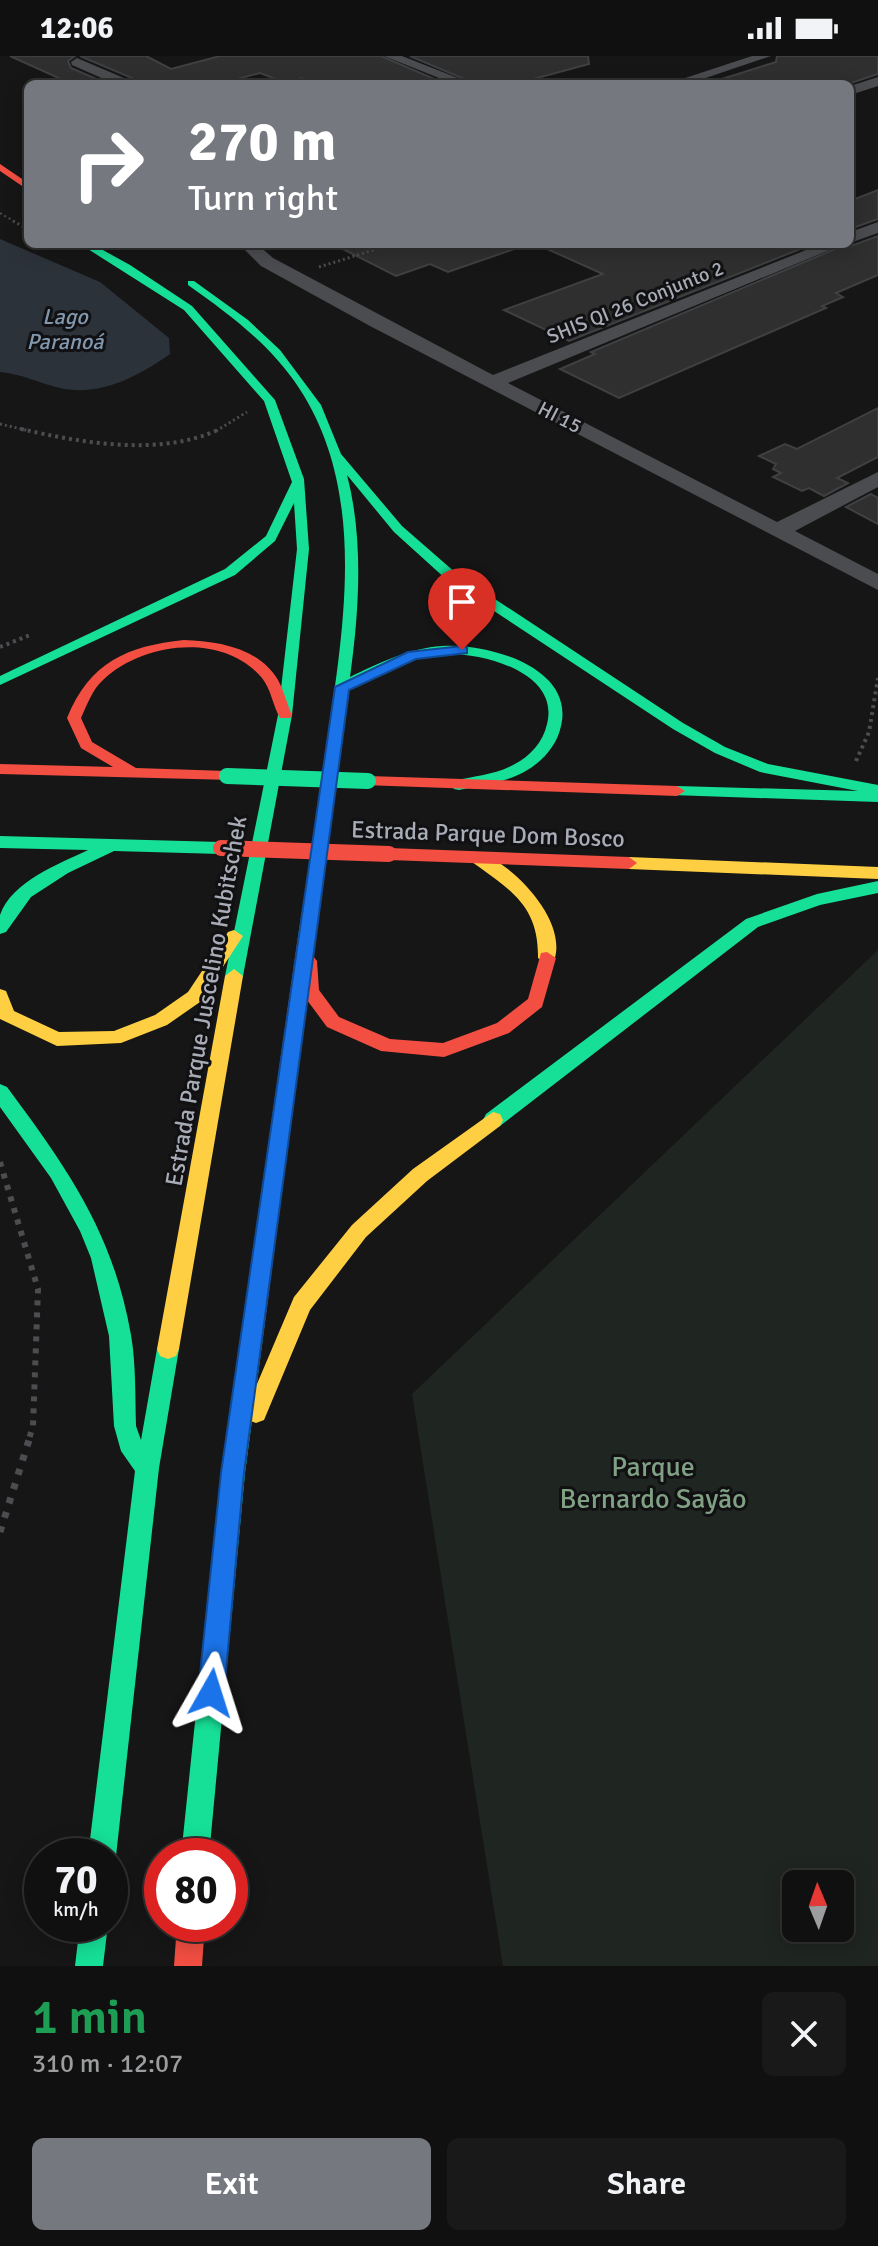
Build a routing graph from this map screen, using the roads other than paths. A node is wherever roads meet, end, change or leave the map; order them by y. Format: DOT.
graph roads {
  1 [pos="390,56"];
  2 [pos="709,56"];
  3 [pos="765,56"];
  4 [pos="77,62"];
  5 [pos="736,65"];
  6 [pos="117,80"];
  7 [pos="455,80"];
  8 [pos="687,80"];
  9 [pos="878,81"];
  10 [pos="854,90"];
  11 [pos="0,167"];
  12 [pos="24,184"];
  13 [pos="878,227"];
  14 [pos="854,236"];
  15 [pos="92,248"];
  16 [pos="251,248"];
  17 [pos="826,248"];
  18 [pos="176,272"];
  19 [pos="494,382"];
  20 [pos="335,454"];
  21 [pos="878,478"];
  22 [pos="298,479"];
  23 [pos="779,530"];
  24 [pos="878,583"];
  25 [pos="0,681"];
  26 [pos="342,687"];
  27 [pos="285,715"];
  28 [pos="0,769"];
  29 [pos="133,773"];
  30 [pos="459,785"];
  31 [pos="878,790"];
  32 [pos="878,797"];
  33 [pos="0,842"];
  34 [pos="112,845"];
  35 [pos="478,858"];
  36 [pos="878,873"];
  37 [pos="878,887"];
  38 [pos="244,921"];
  39 [pos="0,928"];
  40 [pos="306,937"];
  41 [pos="0,996"];
  42 [pos="0,1092"];
  43 [pos="234,1466"];
  44 [pos="147,1468"];
  45 [pos="104,1838"];
  46 [pos="197,1838"];
  47 [pos="92,1942"];
  48 [pos="190,1942"];
  49 [pos="89,1966"];
  50 [pos="188,1966"];
  1 -- 7 [label="street"];
  2 -- 5 [label="street"];
  3 -- 5 [label="street"];
  4 -- 6 [label="street"];
  5 -- 8 [label="street"];
  9 -- 10 [label="street"];
  11 -- 12 [label="main road"];
  13 -- 14 [label="street"];
  15 -- 22 [label="main road, Estrada Parque Juscelino Kubitschek"];
  16 -- 19 [label="street, HI 15"];
  17 -- 19 [label="street, SHIS QI 26 Conjunto 2"];
  18 -- 20 [label="main road"];
  19 -- 23 [label="street, HI 15"];
  20 -- 26 [label="main road"];
  20 -- 31 [label="main road"];
  21 -- 23 [label="street"];
  22 -- 25 [label="main road"];
  22 -- 27 [label="main road, Estrada Parque Juscelino Kubitschek"];
  23 -- 24 [label="street, HI 15"];
  26 -- 30 [label="main road"];
  26 -- 40 [label="main road"];
  27 -- 29 [label="main road"];
  27 -- 38 [label="main road, Estrada Parque Juscelino Kubitschek"];
  28 -- 29 [label="main road, Estrada Parque Dom Bosco"];
  29 -- 30 [label="main road, Estrada Parque Dom Bosco, bridge"];
  30 -- 32 [label="main road, Estrada Parque Dom Bosco"];
  33 -- 34 [label="main road, Estrada Parque Dom Bosco"];
  34 -- 35 [label="main road, Estrada Parque Dom Bosco, bridge"];
  34 -- 39 [label="main road"];
  35 -- 36 [label="main road, Estrada Parque Dom Bosco"];
  35 -- 40 [label="main road"];
  37 -- 43 [label="main road"];
  38 -- 41 [label="main road"];
  38 -- 44 [label="main road, Estrada Parque Juscelino Kubitschek"];
  40 -- 43 [label="main road"];
  42 -- 44 [label="main road"];
  43 -- 46 [label="main road"];
  44 -- 45 [label="main road, Estrada Parque Juscelino Kubitschek"];
  47 -- 49 [label="main road"];
  48 -- 50 [label="main road"];
}
